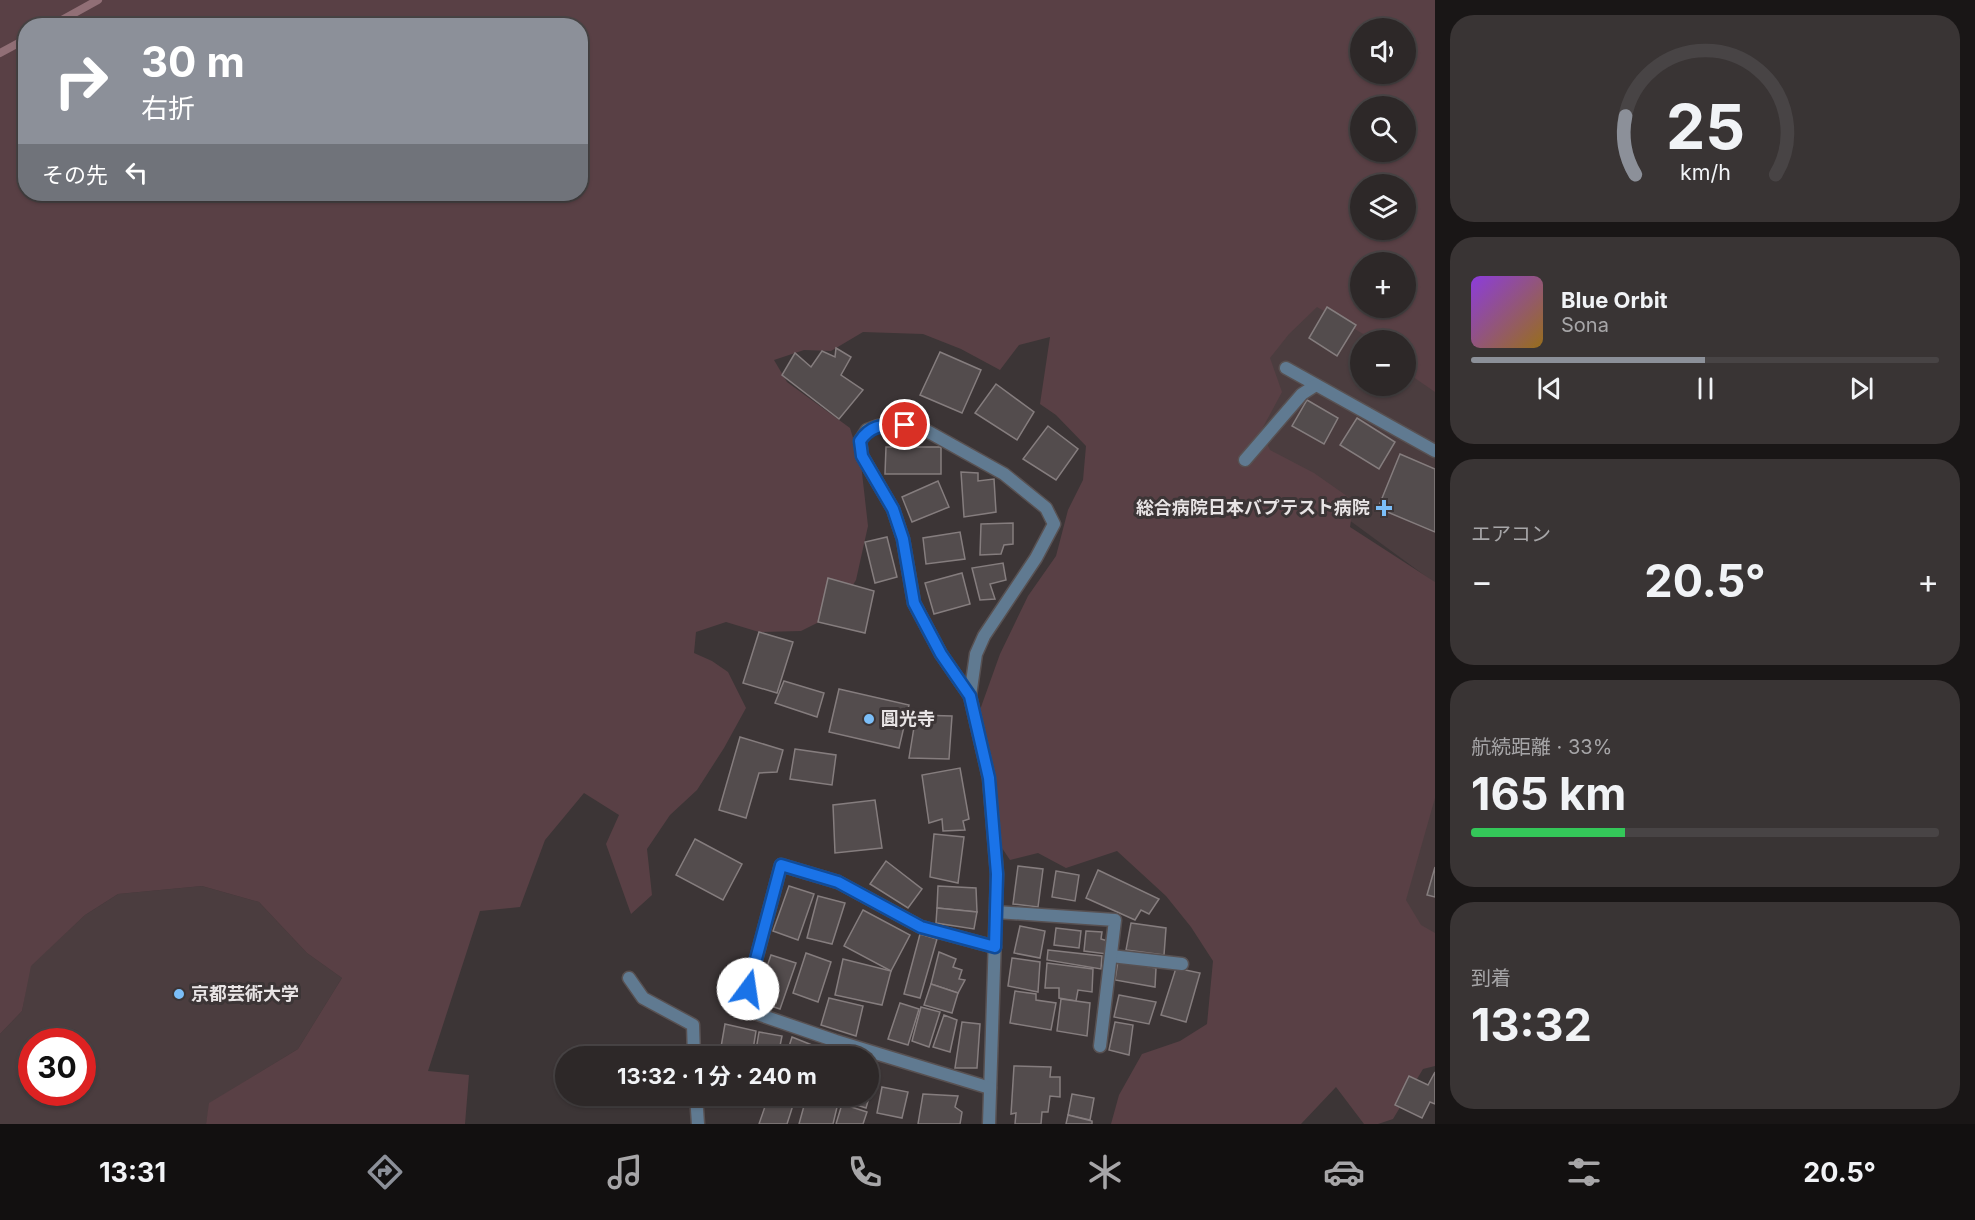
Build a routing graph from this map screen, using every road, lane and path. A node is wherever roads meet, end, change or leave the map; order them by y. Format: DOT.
graph roads {
  1 [pos="1286,368"];
  2 [pos="1316,385"];
  3 [pos="1435,451"];
  4 [pos="1245,460"];
  5 [pos="970,696"];
  6 [pos="996,912"];
  7 [pos="995,947"];
  8 [pos="1111,956"];
  9 [pos="1182,964"];
  10 [pos="629,978"];
  11 [pos="694,1046"];
  12 [pos="1100,1046"];
  13 [pos="990,1088"];
  14 [pos="697,1106"];
  15 [pos="698,1124"];
  16 [pos="989,1124"];
  1 -- 2 [label="street"];
  2 -- 3 [label="street"];
  2 -- 4 [label="street"];
  5 -- 5 [label="street"];
  5 -- 6 [label="street"];
  6 -- 7 [label="street"];
  6 -- 8 [label="street"];
  7 -- 13 [label="street"];
  7 -- 13 [label="street"];
  8 -- 9 [label="street"];
  8 -- 12 [label="street"];
  10 -- 11 [label="street"];
  13 -- 16 [label="street"];
  14 -- 15 [label="street"];
}
